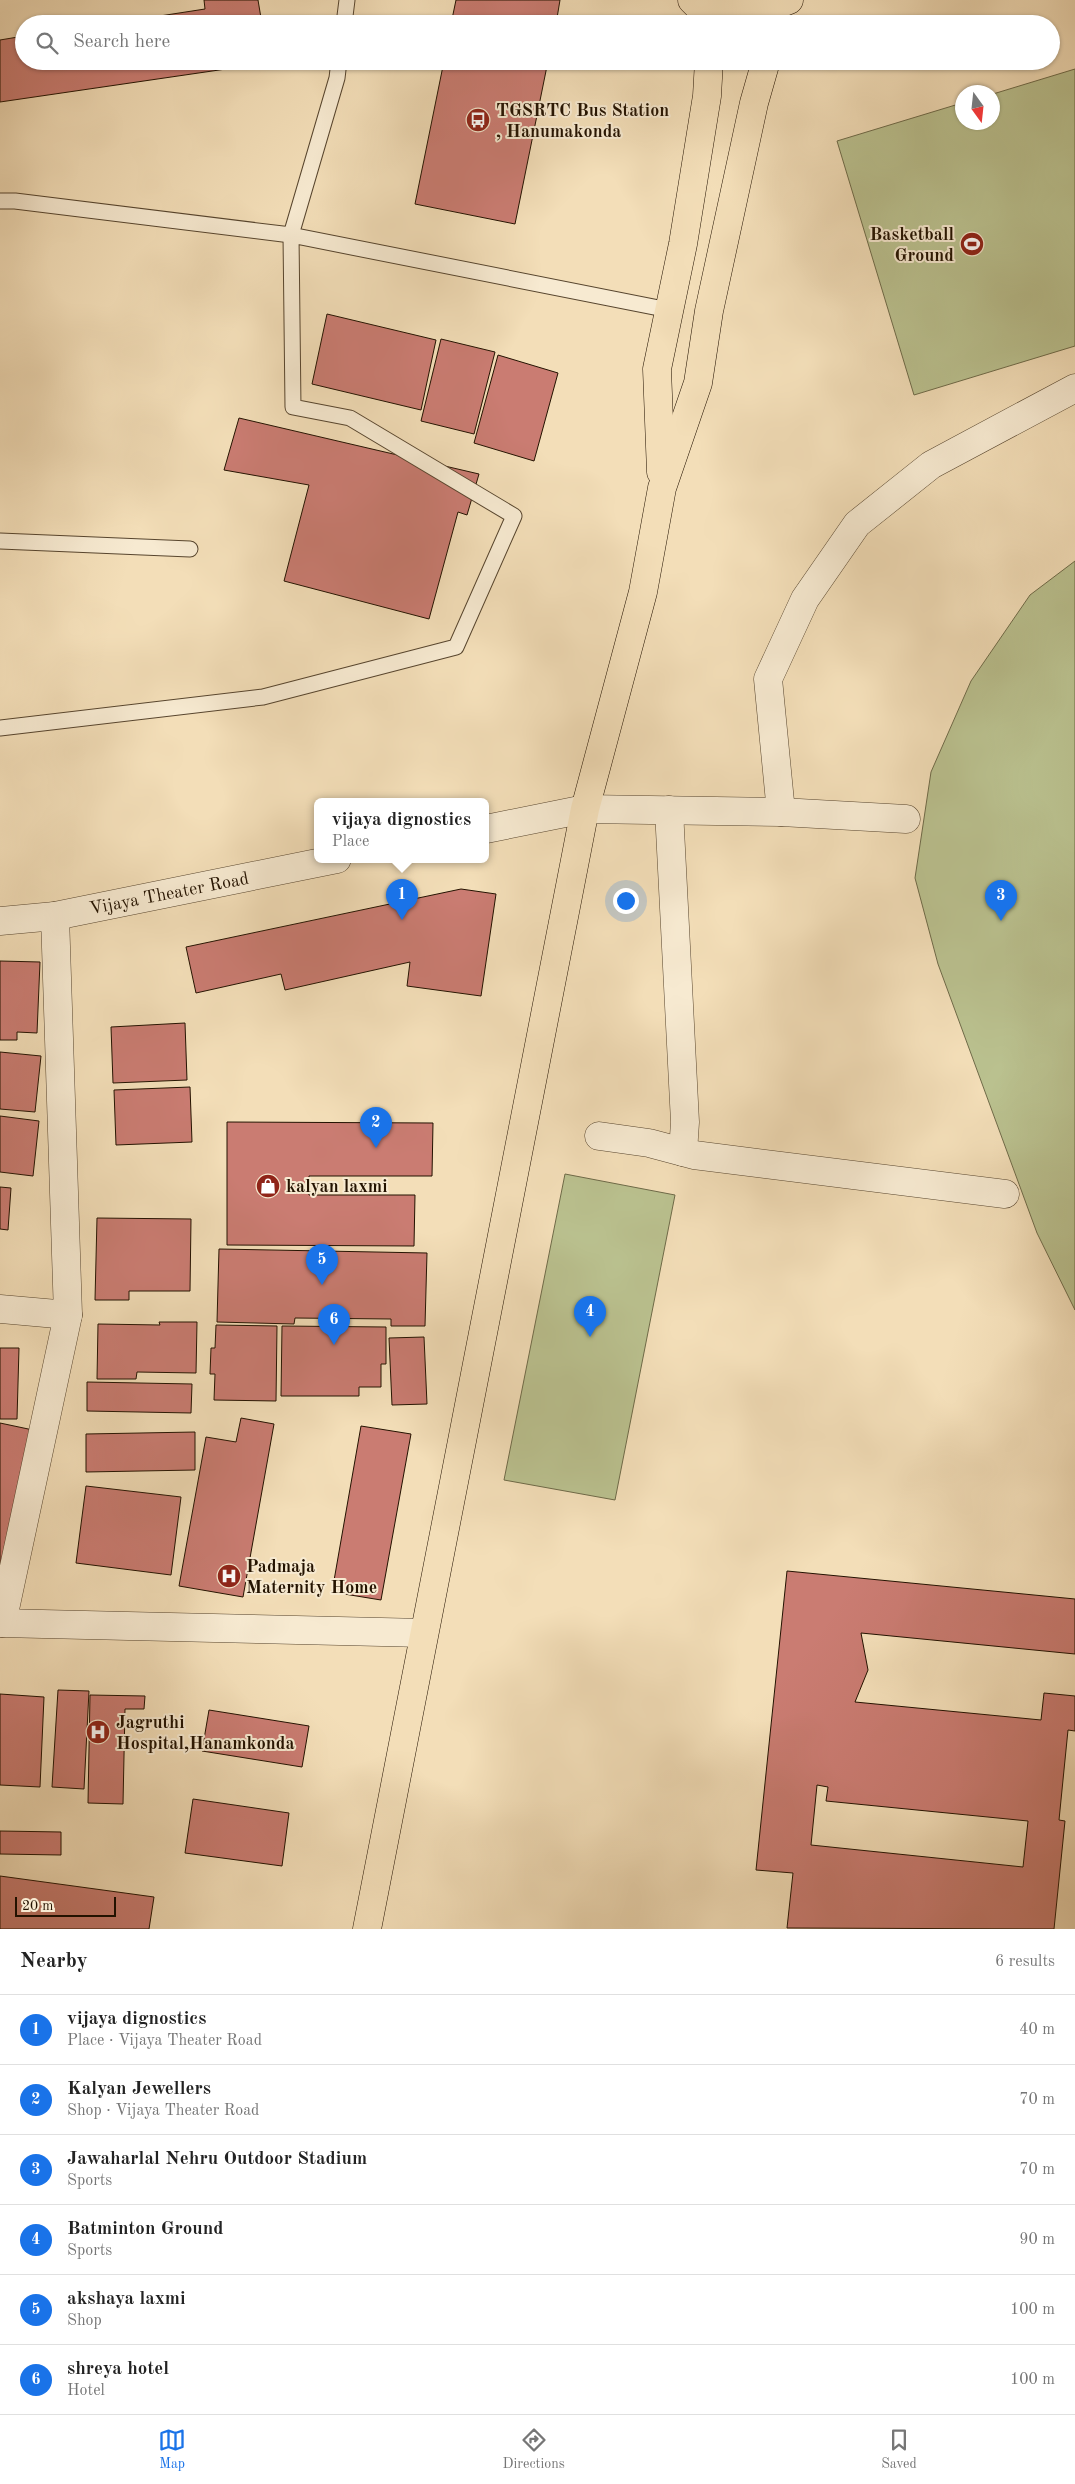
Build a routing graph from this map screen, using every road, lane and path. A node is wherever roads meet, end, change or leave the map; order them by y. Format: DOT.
graph roads {
  1 [pos="347,0"];
  2 [pos="692,0"];
  3 [pos="717,0"];
  4 [pos="783,9"];
  5 [pos="345,15"];
  6 [pos="707,15"];
  7 [pos="338,70"];
  8 [pos="708,70"];
  9 [pos="763,70"];
  10 [pos="0,201"];
  11 [pos="291,235"];
  12 [pos="669,310"];
  13 [pos="1075,388"];
  14 [pos="662,488"];
  15 [pos="0,541"];
  16 [pos="190,549"];
  17 [pos="0,728"];
  18 [pos="585,809"];
  19 [pos="669,810"];
  20 [pos="781,812"];
  21 [pos="906,820"];
  22 [pos="489,828"];
  23 [pos="317,863"];
  24 [pos="55,916"];
  25 [pos="0,921"];
  26 [pos="599,1136"];
  27 [pos="683,1152"];
  28 [pos="1005,1194"];
  29 [pos="0,1309"];
  30 [pos="68,1315"];
  31 [pos="1,1623"];
  32 [pos="424,1633"];
  33 [pos="367,1929"];
  1 -- 5 [label="lane"];
  2 -- 6 [label="main road"];
  3 -- 4 [label="main road"];
  7 -- 11 [label="lane"];
  8 -- 12 [label="main road"];
  9 -- 14 [label="main road"];
  10 -- 11 [label="lane"];
  11 -- 12 [label="lane"];
  11 -- 17 [label="lane"];
  12 -- 14 [label="main road"];
  13 -- 20 [label="street"];
  14 -- 18 [label="main road"];
  15 -- 16 [label="lane"];
  18 -- 19 [label="street"];
  18 -- 22 [label="street"];
  18 -- 32 [label="main road"];
  19 -- 20 [label="street"];
  19 -- 27 [label="street"];
  20 -- 21 [label="street"];
  23 -- 24 [label="street, Vijaya Theater Road"];
  24 -- 25 [label="street, Vijaya Theater Road"];
  24 -- 30 [label="street"];
  26 -- 27 [label="street"];
  27 -- 28 [label="street"];
  29 -- 30 [label="street"];
  30 -- 31 [label="street"];
  31 -- 32 [label="street"];
  32 -- 33 [label="main road"];
}
